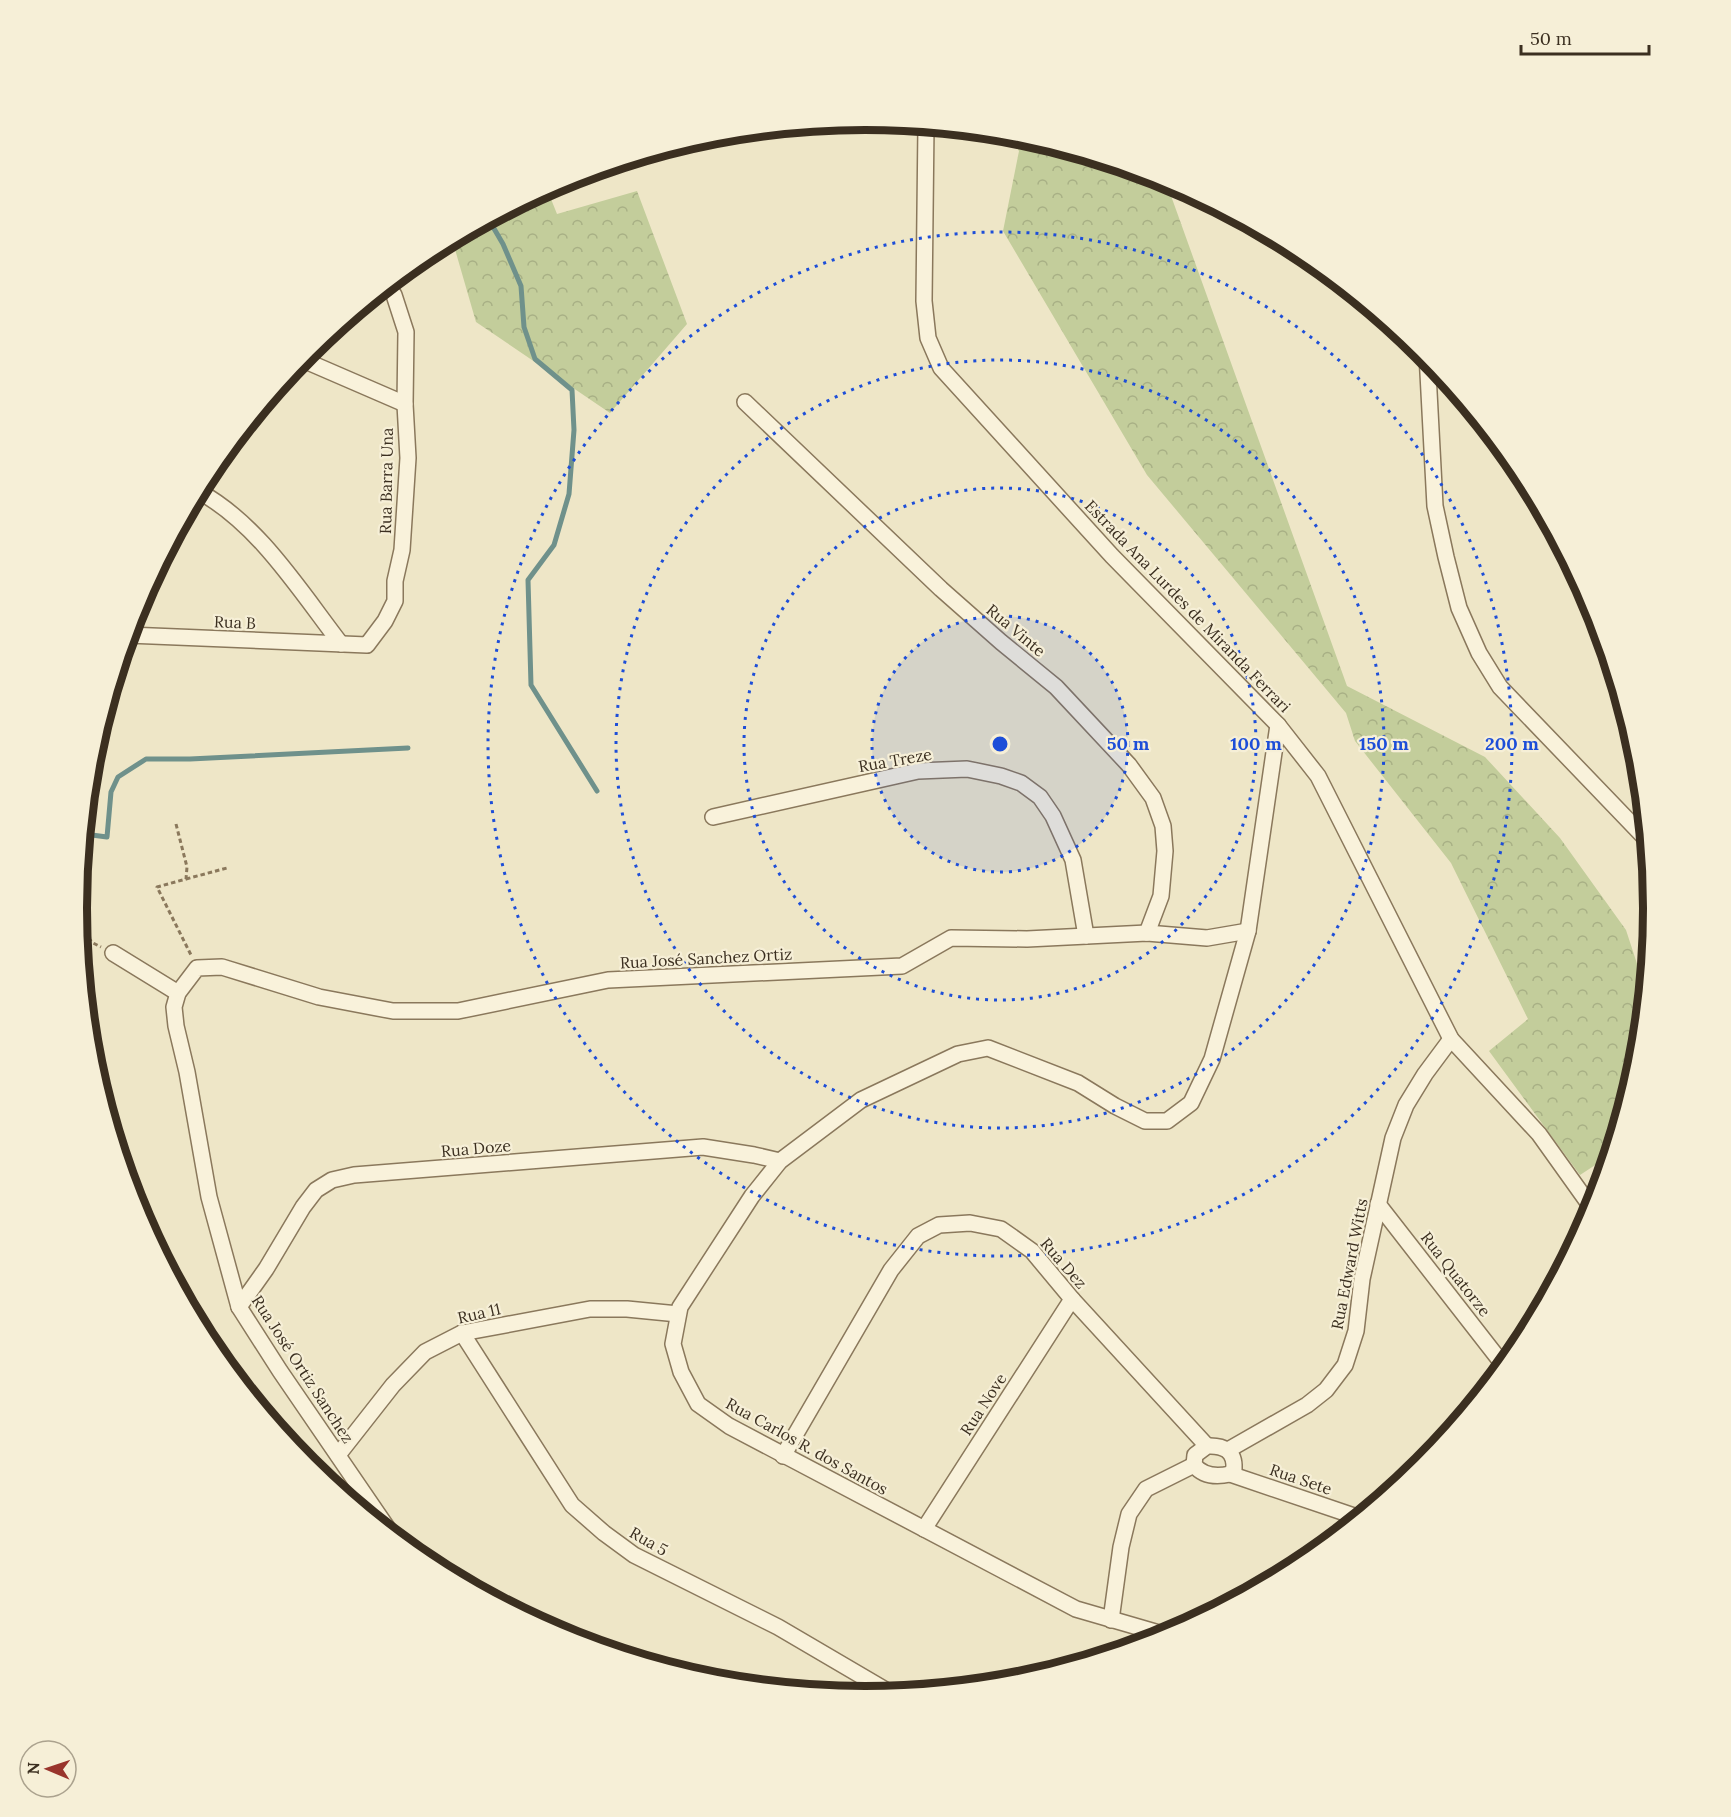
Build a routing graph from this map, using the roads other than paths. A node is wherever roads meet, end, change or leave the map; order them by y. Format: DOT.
graph roads {
  1 [pos="926,133"];
  2 [pos="391,291"];
  3 [pos="310,363"];
  4 [pos="1428,371"];
  5 [pos="745,402"];
  6 [pos="405,404"];
  7 [pos="206,495"];
  8 [pos="137,635"];
  9 [pos="341,644"];
  10 [pos="1278,725"];
  11 [pos="713,818"];
  12 [pos="1639,832"];
  13 [pos="1248,931"];
  14 [pos="1147,933"];
  15 [pos="1086,936"];
  16 [pos="113,953"];
  17 [pos="177,993"];
  18 [pos="1451,1039"];
  19 [pos="780,1161"];
  20 [pos="1587,1201"];
  21 [pos="1378,1204"];
  22 [pos="1072,1299"];
  23 [pos="239,1307"];
  24 [pos="678,1314"];
  25 [pos="462,1334"];
  26 [pos="1499,1360"];
  27 [pos="1207,1446"];
  28 [pos="1228,1450"];
  29 [pos="338,1455"];
  30 [pos="783,1456"];
  31 [pos="1194,1466"];
  32 [pos="1230,1474"];
  33 [pos="1352,1515"];
  34 [pos="379,1516"];
  35 [pos="924,1529"];
  36 [pos="1111,1620"];
  37 [pos="1154,1632"];
  38 [pos="879,1686"];
  1 -- 10 [label="street, Estrada Ana Lurdes de Miranda Ferrari"];
  2 -- 6 [label="street, Rua Barra Una"];
  3 -- 6 [label="street"];
  4 -- 12 [label="street"];
  5 -- 14 [label="street, Rua Vinte"];
  6 -- 9 [label="street, Rua Barra Una"];
  7 -- 9 [label="street"];
  8 -- 9 [label="street, Rua B"];
  10 -- 13 [label="street, Rua Carlos R. dos Santos"];
  10 -- 18 [label="street, Estrada Ana Lurdes de Miranda Ferrari"];
  11 -- 15 [label="street, Rua Treze"];
  13 -- 14 [label="street, Rua José Sanchez Ortiz"];
  13 -- 19 [label="street, Rua Carlos R. dos Santos"];
  14 -- 15 [label="street, Rua José Sanchez Ortiz"];
  15 -- 17 [label="street, Rua José Sanchez Ortiz"];
  16 -- 17 [label="street"];
  17 -- 23 [label="street, Rua José Ortiz Sanchez"];
  18 -- 20 [label="street, Estrada Ana Lurdes de Miranda Ferrari"];
  18 -- 21 [label="street, Rua Edward Witts"];
  19 -- 23 [label="street, Rua Doze"];
  19 -- 24 [label="street, Rua Carlos R. dos Santos"];
  21 -- 26 [label="street, Rua Quatorze"];
  21 -- 28 [label="street, Rua Edward Witts"];
  22 -- 27 [label="street, Rua Dez"];
  22 -- 30 [label="street, Rua Dez"];
  22 -- 35 [label="street, Rua Nove"];
  23 -- 29 [label="street, Rua José Ortiz Sanchez"];
  24 -- 25 [label="street, Rua 11"];
  24 -- 30 [label="street, Rua Carlos R. dos Santos"];
  25 -- 29 [label="street, Rua 11"];
  25 -- 38 [label="street, Rua 5"];
  27 -- 28 [label="street"];
  27 -- 31 [label="street"];
  28 -- 32 [label="street"];
  29 -- 34 [label="street, Rua José Ortiz Sanchez"];
  30 -- 35 [label="street, Rua Carlos R. dos Santos"];
  31 -- 32 [label="street"];
  31 -- 36 [label="street"];
  32 -- 33 [label="street, Rua Sete"];
  35 -- 36 [label="street, Rua Carlos R. dos Santos"];
  36 -- 37 [label="street, Rua Carlos R. dos Santos"];
}
